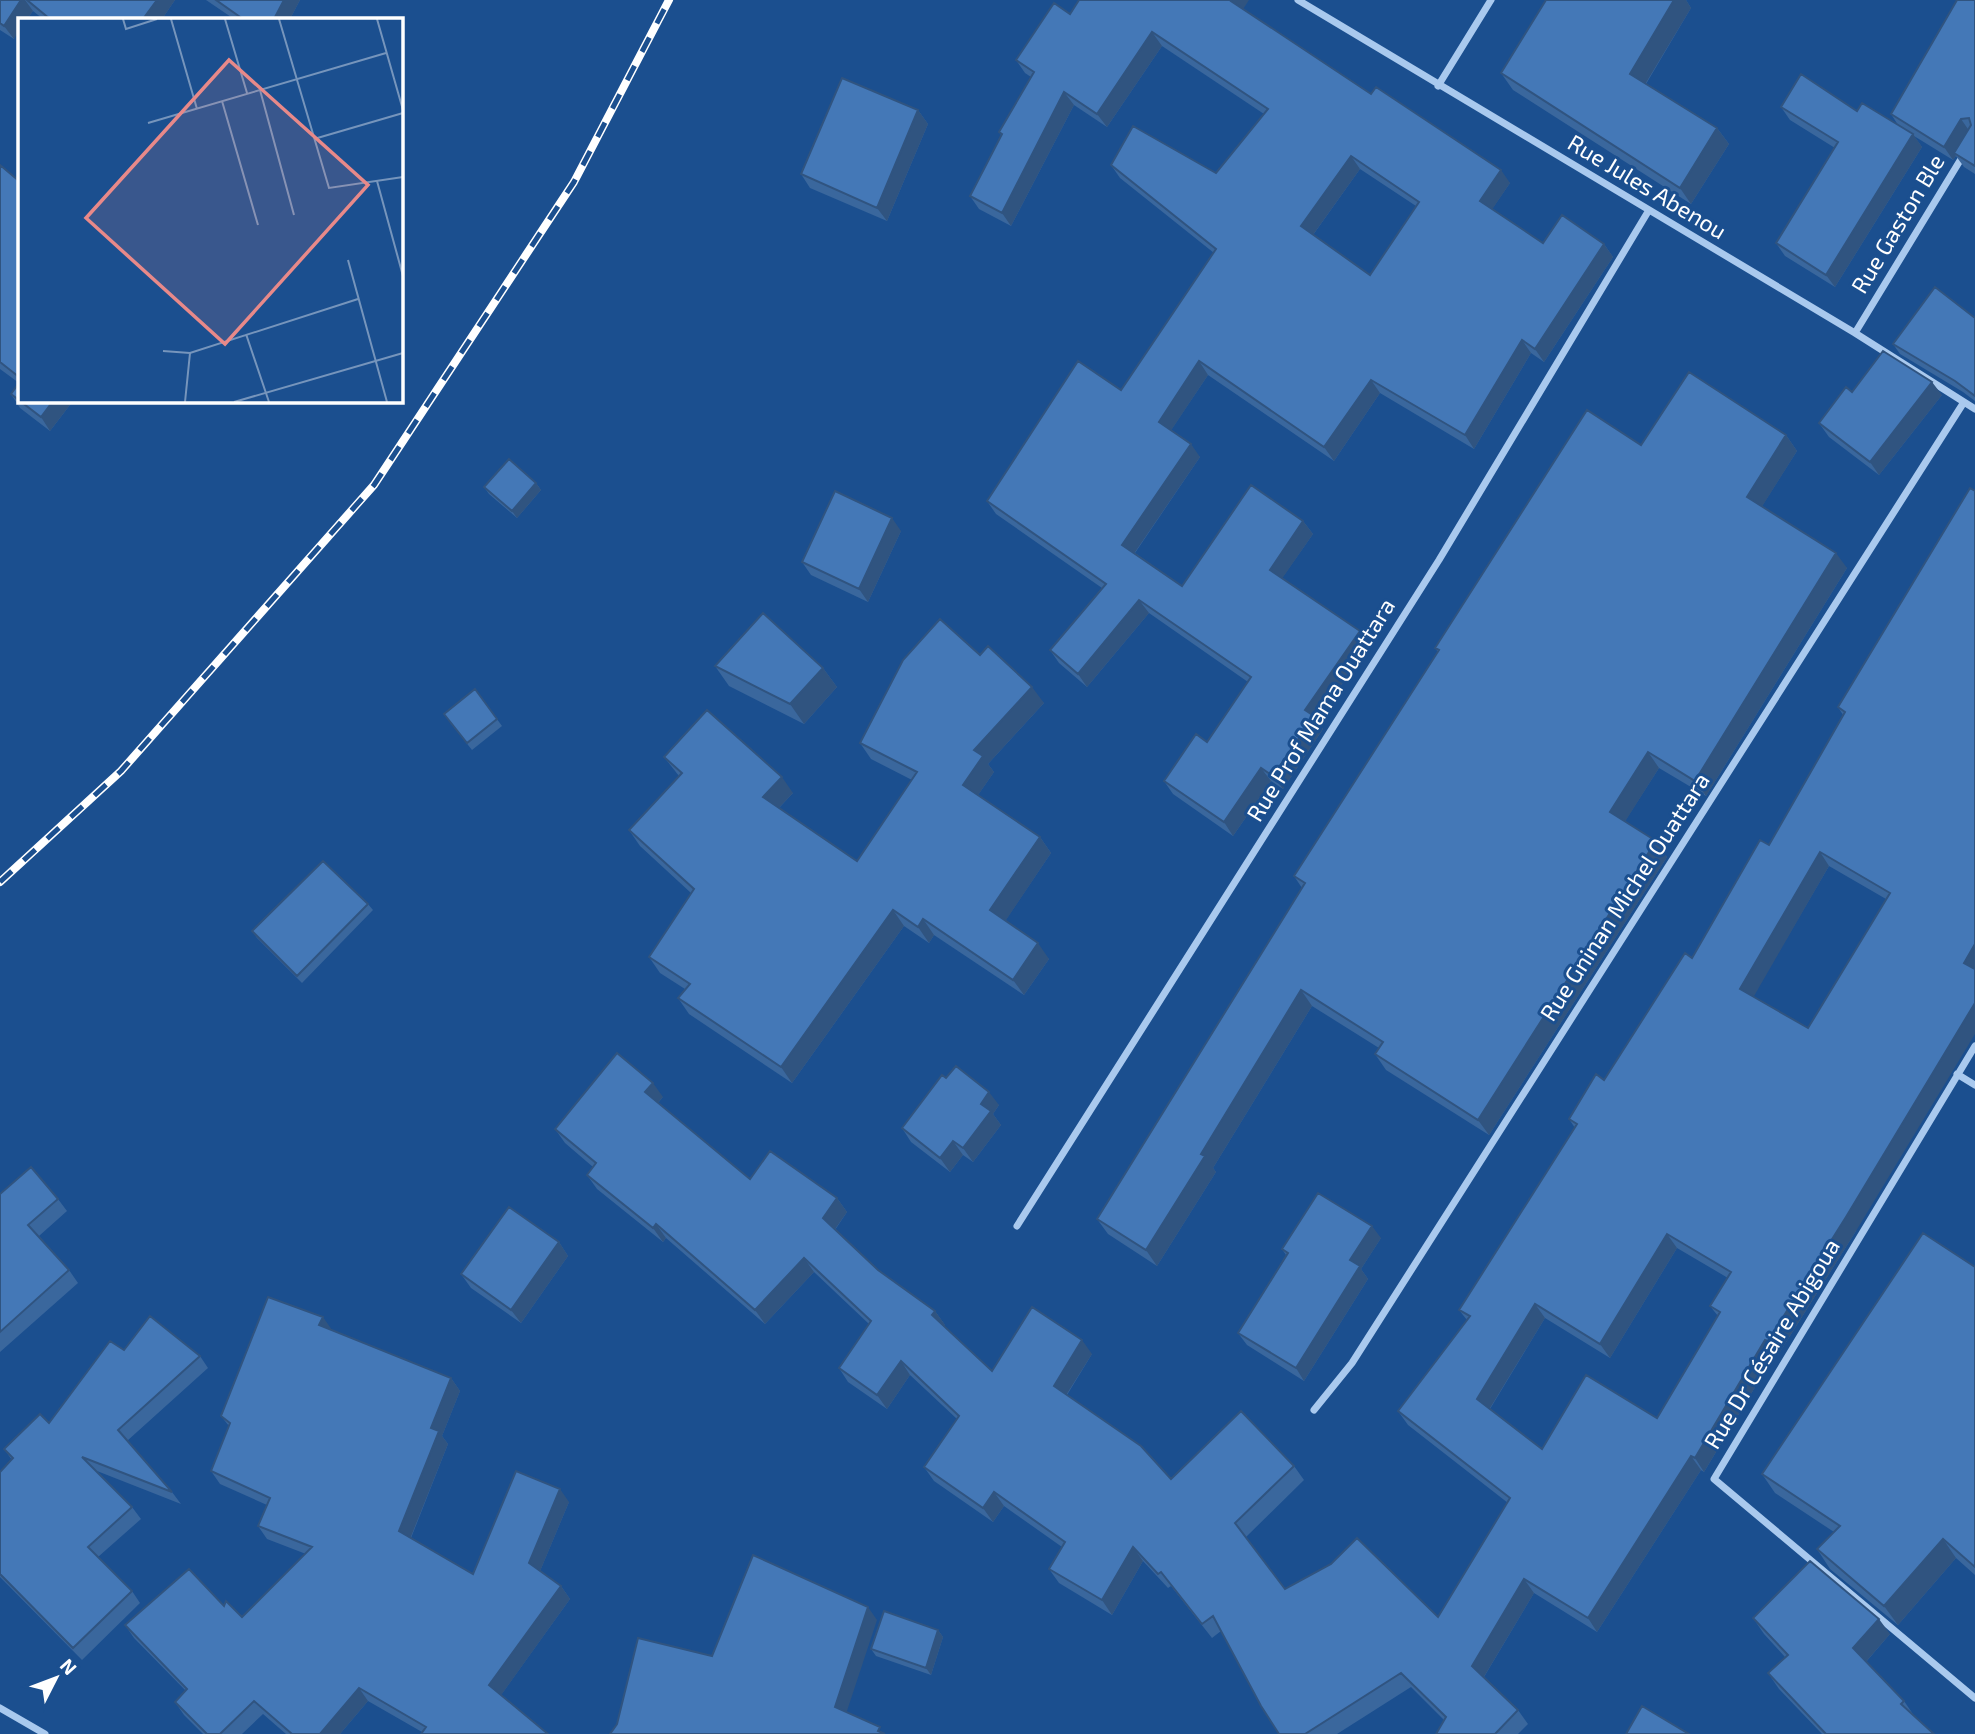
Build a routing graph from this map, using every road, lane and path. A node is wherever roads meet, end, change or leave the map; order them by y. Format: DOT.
graph roads {
  1 [pos="1298,0"];
  2 [pos="1491,0"];
  3 [pos="1438,86"];
  4 [pos="1968,147"];
  5 [pos="1649,211"];
  6 [pos="1855,332"];
  7 [pos="1965,402"];
  8 [pos="1975,409"];
  9 [pos="1975,1046"];
  10 [pos="1957,1074"];
  11 [pos="1975,1085"];
  12 [pos="1017,1226"];
  13 [pos="1314,1410"];
  14 [pos="1975,1698"];
  15 [pos="0,1708"];
  16 [pos="45,1734"];
  1 -- 3 [label="street, Rue Jules Abenou"];
  2 -- 3 [label="street"];
  3 -- 5 [label="street, Rue Jules Abenou"];
  4 -- 6 [label="street, Rue Gaston Ble"];
  5 -- 6 [label="street, Rue Jules Abenou"];
  5 -- 12 [label="street, Rue Prof Mama Ouattara"];
  6 -- 7 [label="street, Rue Jules Abenou"];
  7 -- 8 [label="street, Rue Jules Abenou"];
  7 -- 13 [label="street, Rue Gninan Michel Ouattara"];
  9 -- 10 [label="street, Rue Dr Césaire Abigoua"];
  10 -- 11 [label="street"];
  10 -- 14 [label="street, Rue Dr Césaire Abigoua"];
  15 -- 16 [label="street"];
}
